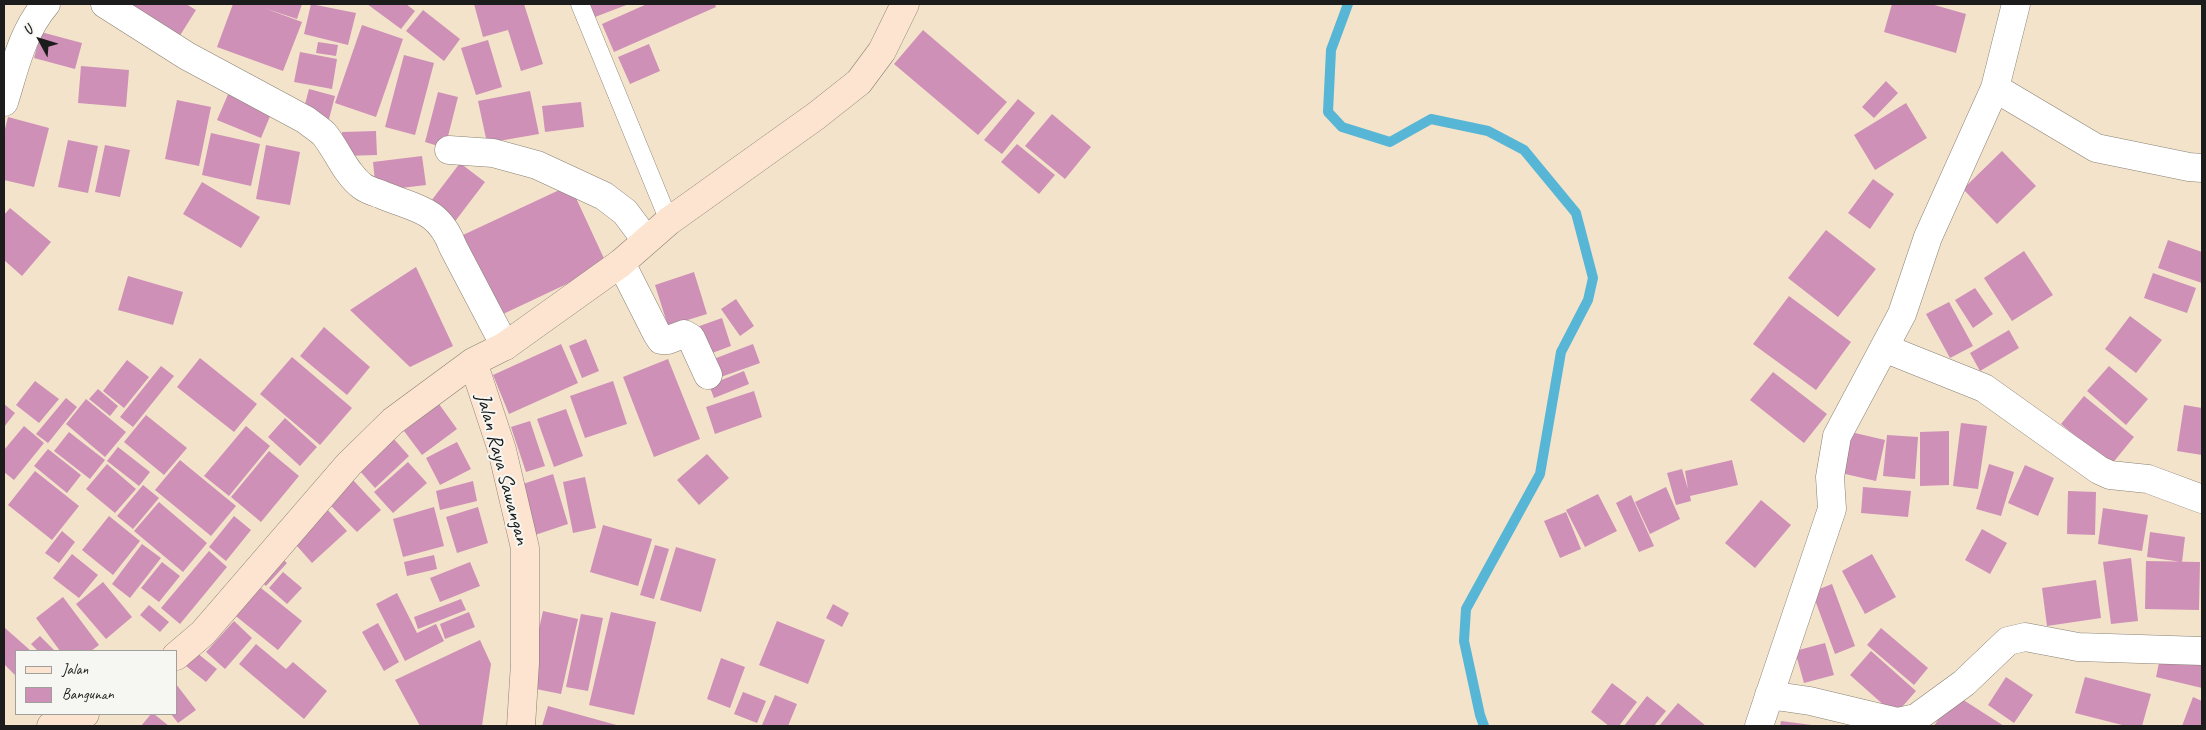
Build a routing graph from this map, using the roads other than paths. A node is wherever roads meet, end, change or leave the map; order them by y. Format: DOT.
graph roads {
  1 [pos="46,4"];
  2 [pos="105,4"];
  3 [pos="580,4"];
  4 [pos="905,4"];
  5 [pos="2016,4"];
  6 [pos="1995,88"];
  7 [pos="4,102"];
  8 [pos="449,150"];
  9 [pos="2202,168"];
  10 [pos="669,221"];
  11 [pos="646,240"];
  12 [pos="621,263"];
  13 [pos="505,346"];
  14 [pos="1884,348"];
  15 [pos="473,362"];
  16 [pos="708,375"];
  17 [pos="2202,498"];
  18 [pos="2202,651"];
  19 [pos="178,654"];
  20 [pos="1769,695"];
  21 [pos="84,715"];
  22 [pos="51,726"];
  23 [pos="520,726"];
  24 [pos="1759,726"];
  1 -- 7 [label="street"];
  2 -- 13 [label="street"];
  3 -- 10 [label="lane"];
  4 -- 10 [label="street"];
  5 -- 6 [label="street"];
  6 -- 9 [label="street"];
  6 -- 14 [label="street"];
  8 -- 11 [label="street"];
  10 -- 11 [label="street"];
  11 -- 12 [label="street"];
  12 -- 13 [label="street"];
  12 -- 16 [label="street"];
  13 -- 15 [label="street"];
  14 -- 17 [label="street"];
  14 -- 20 [label="street"];
  15 -- 19 [label="street"];
  15 -- 23 [label="street, Jalan Raya Sawangan"];
  18 -- 20 [label="street"];
  20 -- 24 [label="street"];
  21 -- 22 [label="street"];
}
